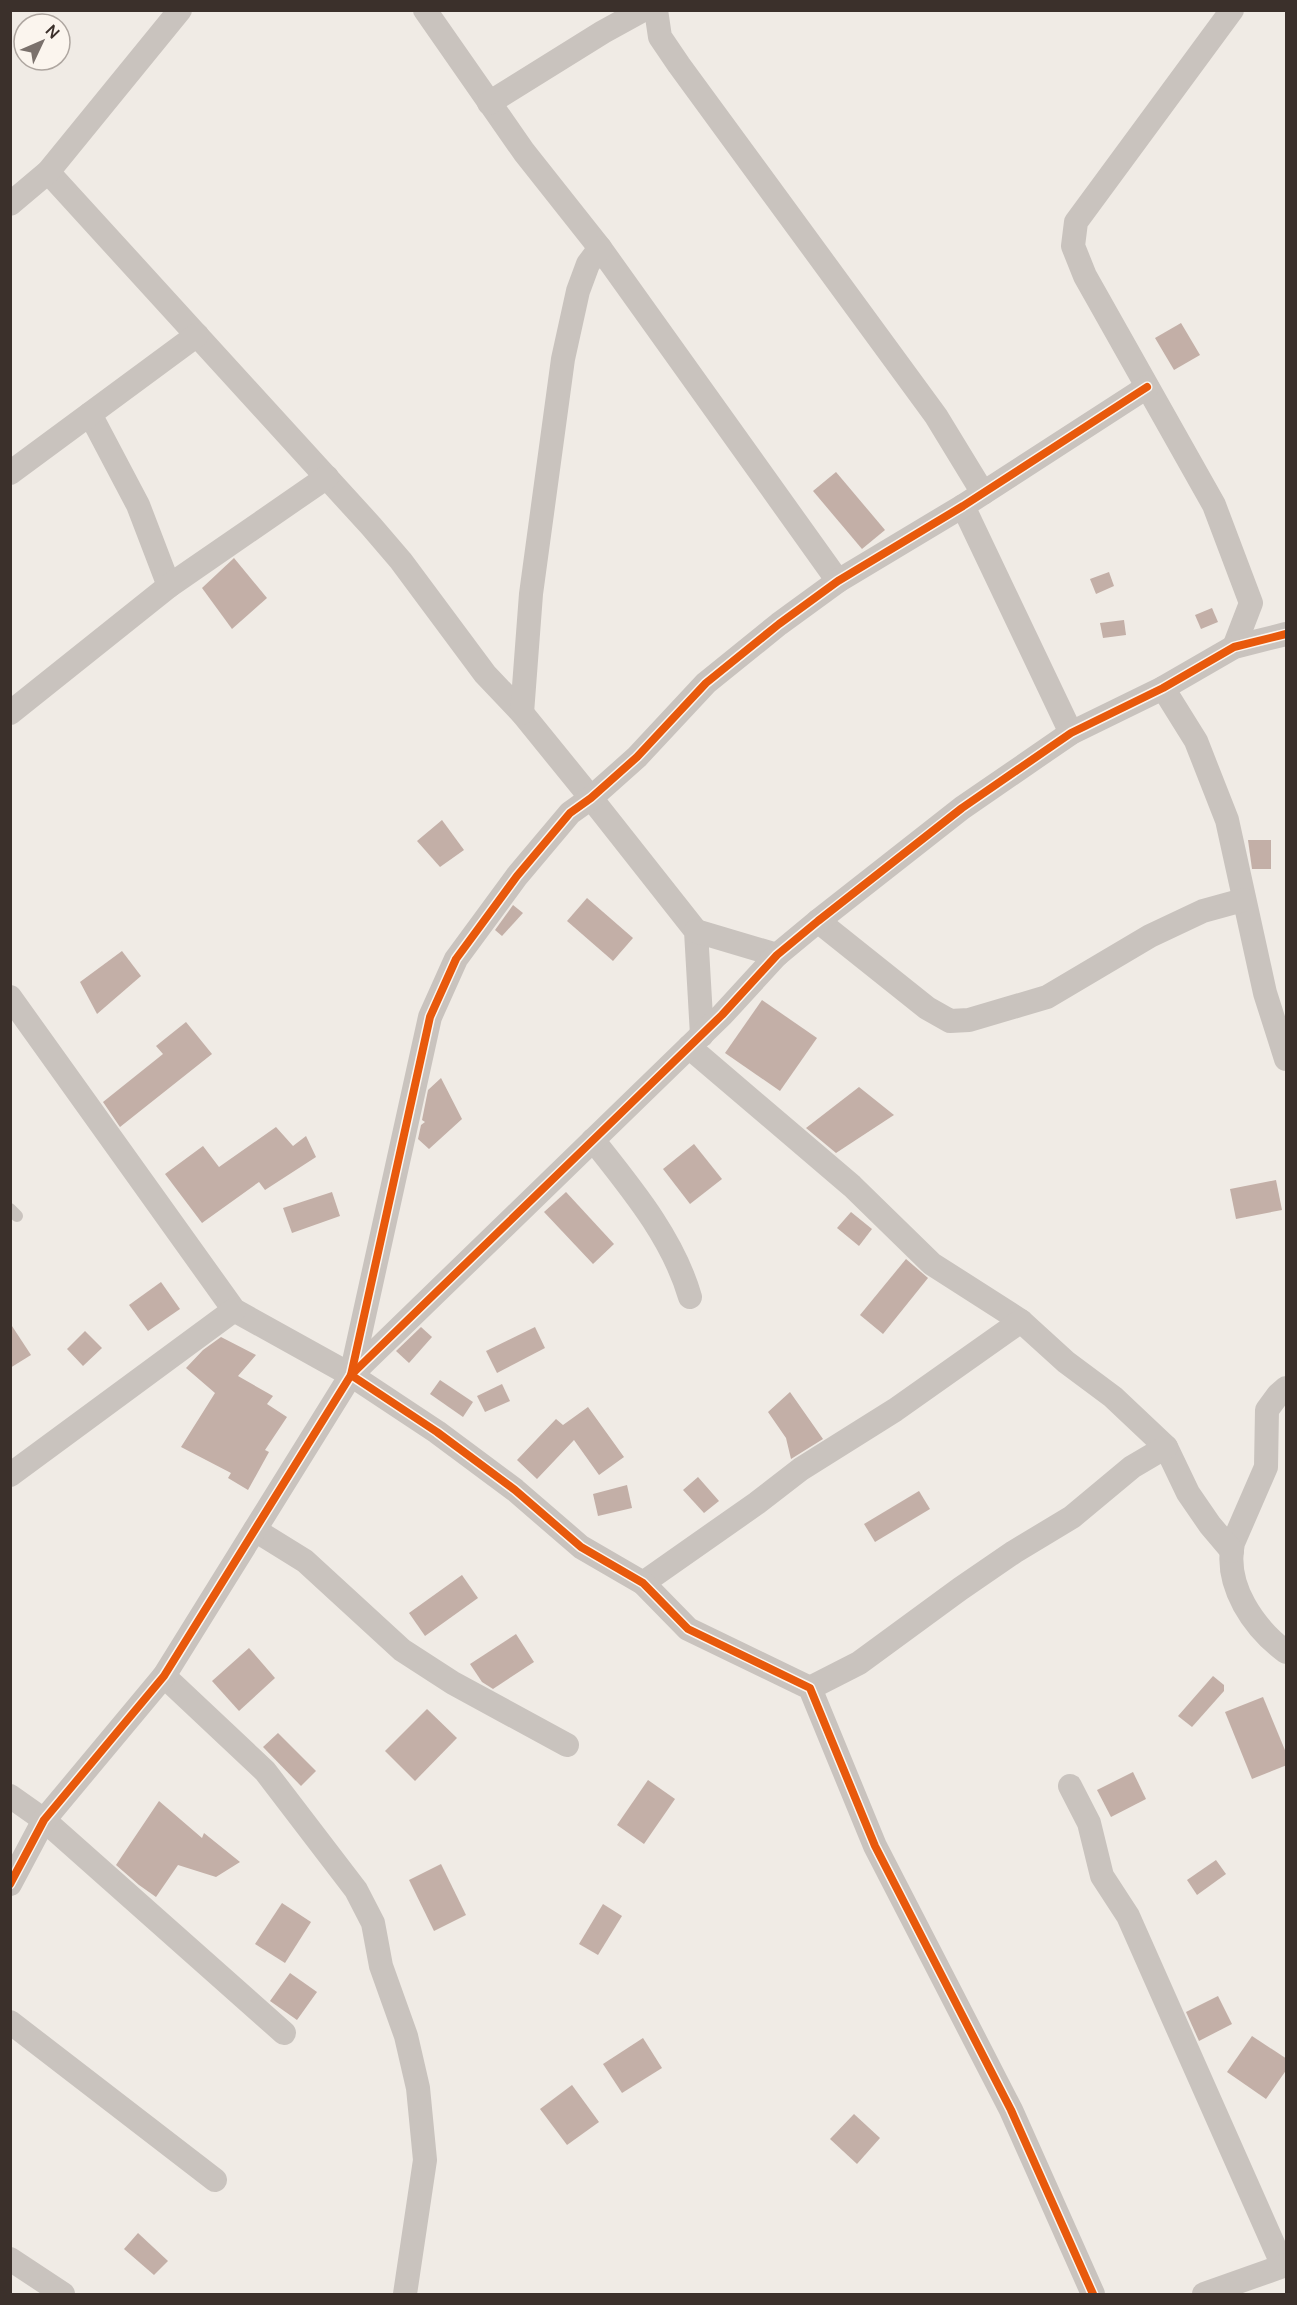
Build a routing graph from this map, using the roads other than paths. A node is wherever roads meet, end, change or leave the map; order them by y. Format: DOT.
graph roads {
  1 [pos="180,10"];
  2 [pos="424,10"];
  3 [pos="643,10"];
  4 [pos="656,10"];
  5 [pos="1232,10"];
  6 [pos="489,103"];
  7 [pos="48,172"];
  8 [pos="12,199"];
  9 [pos="600,248"];
  10 [pos="197,335"];
  11 [pos="1147,387"];
  12 [pos="90,414"];
  13 [pos="10,473"];
  14 [pos="327,477"];
  15 [pos="973,499"];
  16 [pos="838,581"];
  17 [pos="169,586"];
  18 [pos="1251,603"];
  19 [pos="1282,635"];
  20 [pos="1234,647"];
  21 [pos="1163,688"];
  22 [pos="10,713"];
  23 [pos="522,713"];
  24 [pos="1071,733"];
  25 [pos="591,798"];
  26 [pos="1243,900"];
  27 [pos="818,921"];
  28 [pos="696,931"];
  29 [pos="777,956"];
  30 [pos="11,998"];
  31 [pos="695,1041"];
  32 [pos="1287,1059"];
  33 [pos="593,1140"];
  34 [pos="690,1297"];
  35 [pos="234,1310"];
  36 [pos="1021,1321"];
  37 [pos="351,1375"];
  38 [pos="1287,1388"];
  39 [pos="1166,1447"];
  40 [pos="10,1475"];
  41 [pos="255,1530"];
  42 [pos="1232,1551"];
  43 [pos="643,1583"];
  44 [pos="1287,1652"];
  45 [pos="164,1676"];
  46 [pos="810,1688"];
  47 [pos="567,1745"];
  48 [pos="1071,1786"];
  49 [pos="10,1796"];
  50 [pos="45,1820"];
  51 [pos="10,1884"];
  52 [pos="10,2022"];
  53 [pos="284,2033"];
  54 [pos="215,2180"];
  55 [pos="10,2259"];
  56 [pos="1285,2265"];
  57 [pos="63,2295"];
  58 [pos="405,2295"];
  59 [pos="1093,2295"];
  60 [pos="1204,2295"];
  1 -- 7 [label="street"];
  2 -- 6 [label="street"];
  3 -- 6 [label="street"];
  4 -- 15 [label="street"];
  5 -- 11 [label="street"];
  6 -- 9 [label="street"];
  7 -- 8 [label="street"];
  7 -- 10 [label="street"];
  9 -- 16 [label="street"];
  9 -- 23 [label="street"];
  10 -- 12 [label="street"];
  10 -- 14 [label="street"];
  11 -- 15 [label="street"];
  11 -- 18 [label="street"];
  12 -- 13 [label="street"];
  12 -- 17 [label="street"];
  14 -- 17 [label="street"];
  14 -- 23 [label="street"];
  15 -- 16 [label="street"];
  15 -- 24 [label="street"];
  16 -- 25 [label="street"];
  17 -- 22 [label="street"];
  18 -- 19 [label="street"];
  18 -- 20 [label="street"];
  19 -- 20 [label="street"];
  20 -- 21 [label="street"];
  21 -- 24 [label="street"];
  21 -- 26 [label="street"];
  23 -- 25 [label="street"];
  24 -- 27 [label="street"];
  25 -- 28 [label="street"];
  25 -- 37 [label="street"];
  26 -- 27 [label="street"];
  26 -- 32 [label="street"];
  27 -- 29 [label="street"];
  28 -- 29 [label="street"];
  28 -- 31 [label="street"];
  29 -- 31 [label="street"];
  30 -- 35 [label="street"];
  31 -- 33 [label="street"];
  31 -- 36 [label="street"];
  33 -- 34 [label="street"];
  33 -- 37 [label="street"];
  35 -- 37 [label="street"];
  35 -- 40 [label="street"];
  36 -- 39 [label="street"];
  36 -- 43 [label="street"];
  37 -- 41 [label="street"];
  37 -- 43 [label="street"];
  38 -- 42 [label="street"];
  39 -- 42 [label="street"];
  39 -- 46 [label="street"];
  41 -- 45 [label="street"];
  41 -- 47 [label="street"];
  42 -- 44 [label="street"];
  43 -- 46 [label="street"];
  45 -- 50 [label="street"];
  45 -- 58 [label="street"];
  46 -- 59 [label="street"];
  48 -- 56 [label="street"];
  49 -- 50 [label="street"];
  50 -- 51 [label="street"];
  50 -- 53 [label="street"];
  52 -- 54 [label="street"];
  55 -- 57 [label="street"];
  56 -- 60 [label="street"];
}
